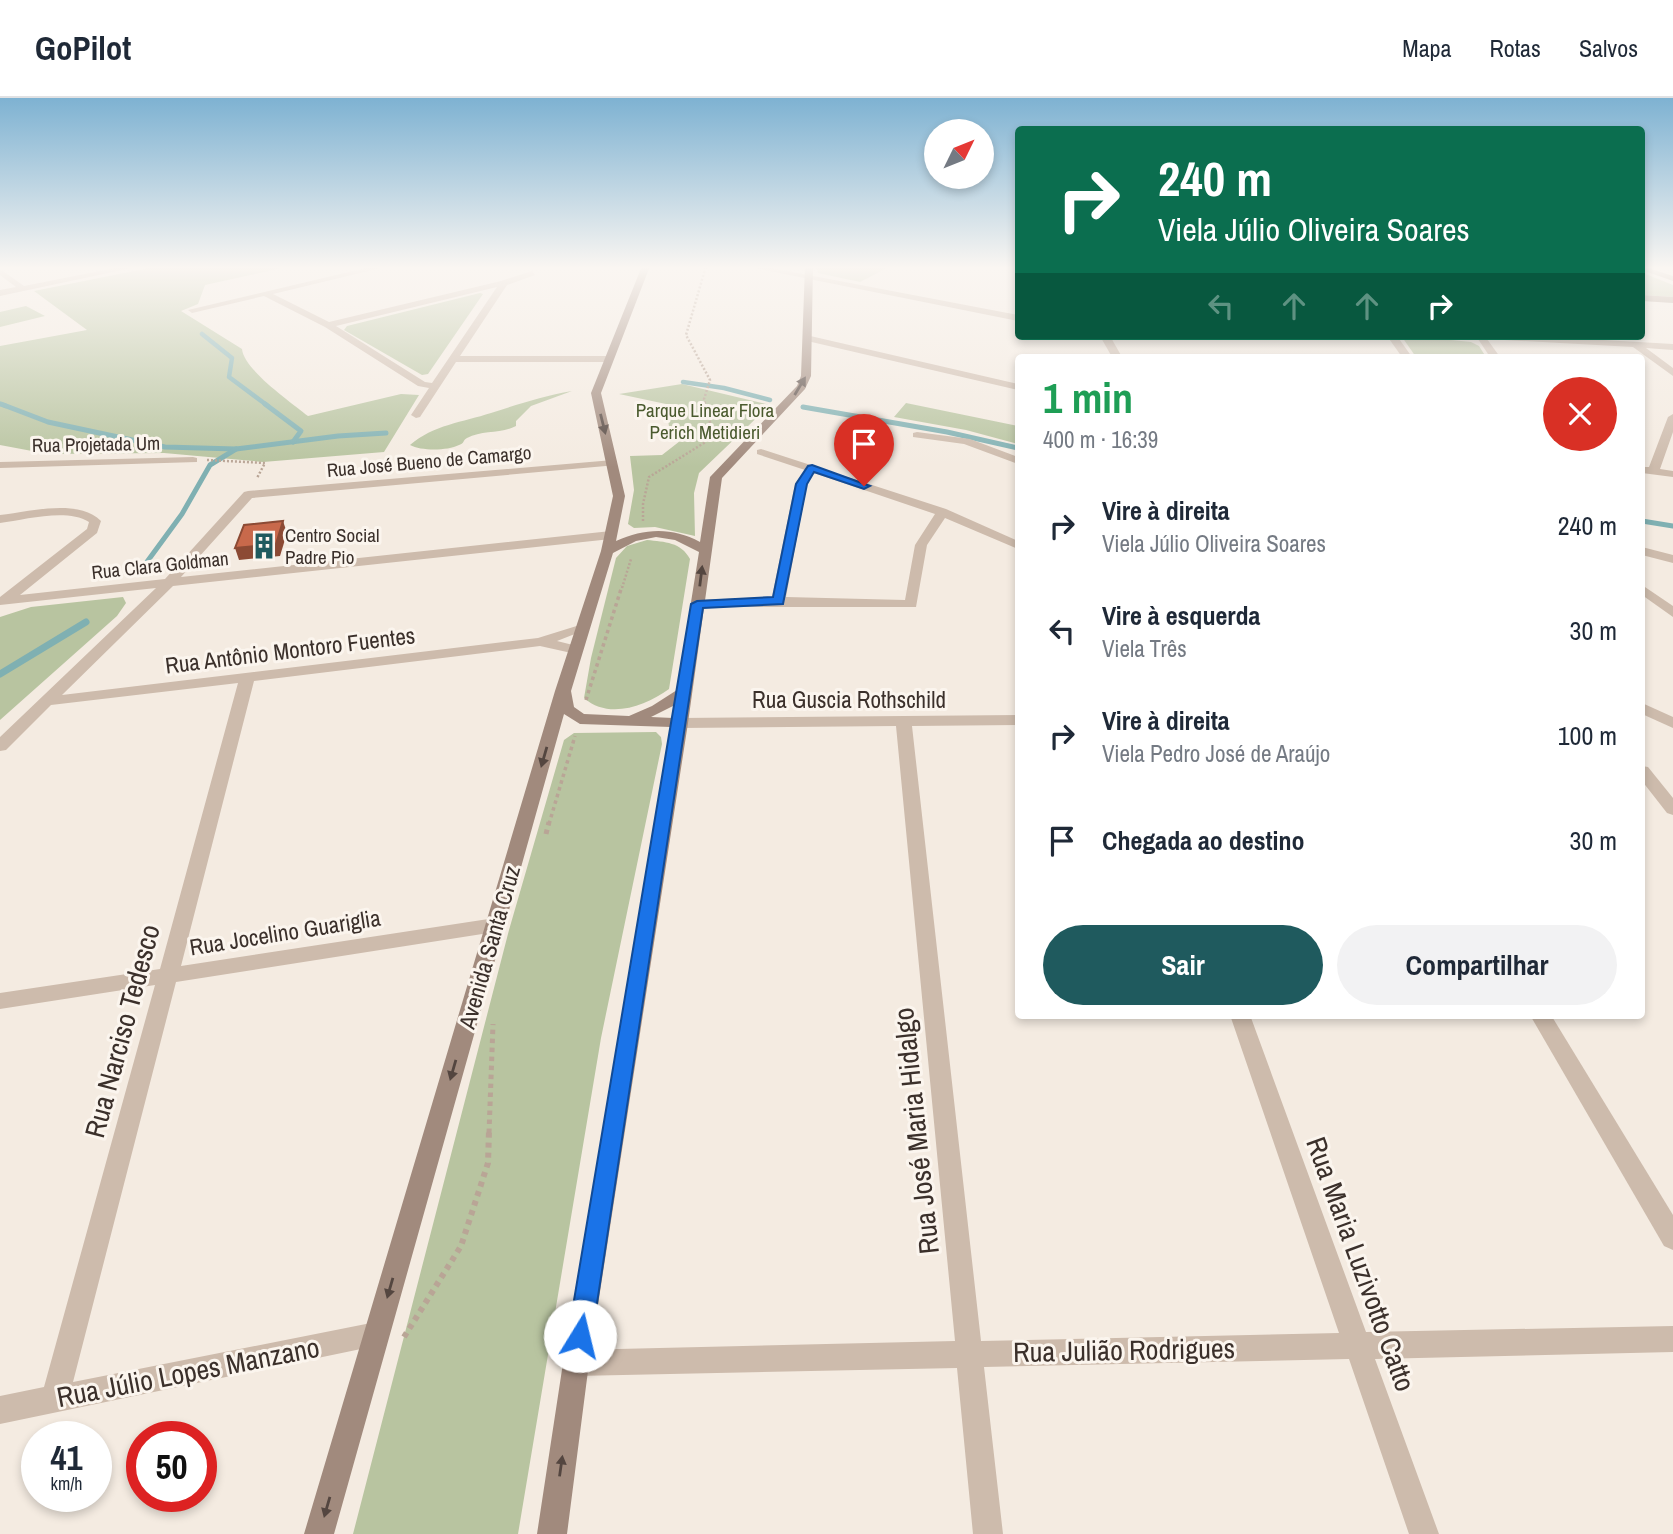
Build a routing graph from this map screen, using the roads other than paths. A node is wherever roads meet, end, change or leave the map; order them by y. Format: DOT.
graph roads {
  1 [pos="341,333"];
  2 [pos="469,333"];
  3 [pos="619,333"];
  4 [pos="806,333"];
  5 [pos="806,338"];
  6 [pos="1552,340"];
  7 [pos="1636,345"];
  8 [pos="1673,347"];
  9 [pos="451,359"];
  10 [pos="608,359"];
  11 [pos="1673,373"];
  12 [pos="433,386"];
  13 [pos="1015,386"];
  14 [pos="416,415"];
  15 [pos="1673,417"];
  16 [pos="917,435"];
  17 [pos="761,452"];
  18 [pos="193,460"];
  19 [pos="1015,460"];
  20 [pos="612,463"];
  21 [pos="0,465"];
  22 [pos="812,468"];
  23 [pos="1647,470"];
  24 [pos="1673,474"];
  25 [pos="942,512"];
  26 [pos="0,519"];
  27 [pos="643,533"];
  28 [pos="611,535"];
  29 [pos="1015,544"];
  30 [pos="705,550"];
  31 [pos="607,551"];
  32 [pos="1645,552"];
  33 [pos="1673,559"];
  34 [pos="168,584"];
  35 [pos="1645,591"];
  36 [pos="2,601"];
  37 [pos="778,601"];
  38 [pos="697,604"];
  39 [pos="1673,612"];
  40 [pos="583,628"];
  41 [pos="540,642"];
  42 [pos="576,650"];
  43 [pos="247,679"];
  44 [pos="563,691"];
  45 [pos="684,692"];
  46 [pos="47,701"];
  47 [pos="1645,709"];
  48 [pos="1645,717"];
  49 [pos="580,719"];
  50 [pos="1669,719"];
  51 [pos="1015,720"];
  52 [pos="904,722"];
  53 [pos="680,723"];
  54 [pos="0,746"];
  55 [pos="1645,776"];
  56 [pos="1673,809"];
  57 [pos="495,925"];
  58 [pos="167,974"];
  59 [pos="0,1001"];
  60 [pos="1241,1019"];
  61 [pos="1542,1019"];
  62 [pos="1673,1238"];
  63 [pos="389,1338"];
  64 [pos="1673,1339"];
  65 [pos="1356,1345"];
  66 [pos="969,1354"];
  67 [pos="576,1363"];
  68 [pos="55,1398"];
  69 [pos="0,1410"];
  70 [pos="319,1534"];
  71 [pos="552,1534"];
  72 [pos="988,1534"];
  73 [pos="1424,1534"];
  1 -- 12 [label="street"];
  2 -- 9 [label="street"];
  3 -- 10 [label="main road, Avenida Santa Cruz"];
  4 -- 5 [label="main road"];
  5 -- 13 [label="street"];
  30 -- 5 [label="main road, one-way"];
  6 -- 7 [label="street"];
  7 -- 8 [label="street"];
  7 -- 11 [label="street"];
  9 -- 10 [label="street"];
  9 -- 12 [label="street"];
  10 -- 20 [label="main road, Avenida Santa Cruz, one-way"];
  12 -- 14 [label="street"];
  15 -- 23 [label="street"];
  16 -- 19 [label="street"];
  17 -- 22 [label="street"];
  18 -- 21 [label="street, Rua Projetada Um"];
  20 -- 28 [label="main road, Avenida Santa Cruz"];
  20 -- 34 [label="street, Rua José Bueno de Camargo"];
  22 -- 25 [label="street"];
  22 -- 37 [label="street"];
  23 -- 24 [label="street"];
  25 -- 29 [label="street"];
  25 -- 37 [label="street"];
  26 -- 36 [label="street"];
  27 -- 28 [label="main road"];
  27 -- 30 [label="main road"];
  27 -- 31 [label="main road"];
  28 -- 31 [label="main road, Avenida Santa Cruz"];
  28 -- 34 [label="street, Rua Clara Goldman"];
  38 -- 30 [label="main road, one-way"];
  31 -- 40 [label="main road, Avenida Santa Cruz"];
  32 -- 33 [label="street"];
  34 -- 36 [label="street, Rua Clara Goldman"];
  34 -- 46 [label="street"];
  35 -- 39 [label="street"];
  37 -- 38 [label="street"];
  38 -- 45 [label="main road"];
  40 -- 41 [label="street, Rua Antônio Montoro Fuentes"];
  40 -- 42 [label="main road, Avenida Santa Cruz"];
  41 -- 42 [label="street, Rua Antônio Montoro Fuentes"];
  41 -- 43 [label="street, Rua Antônio Montoro Fuentes"];
  42 -- 44 [label="main road, Avenida Santa Cruz"];
  43 -- 46 [label="street, Rua Antônio Montoro Fuentes"];
  43 -- 58 [label="street, Rua Narciso Tedesco"];
  44 -- 49 [label="main road"];
  44 -- 57 [label="main road, Avenida Santa Cruz, one-way"];
  45 -- 49 [label="main road"];
  45 -- 53 [label="main road"];
  46 -- 54 [label="street"];
  47 -- 50 [label="street"];
  48 -- 50 [label="street"];
  49 -- 53 [label="main road"];
  51 -- 52 [label="street, Rua Guscia Rothschild"];
  52 -- 53 [label="street, Rua Guscia Rothschild"];
  52 -- 66 [label="street, Rua José Maria Hidalgo"];
  53 -- 67 [label="main road"];
  55 -- 56 [label="street"];
  57 -- 58 [label="street, Rua Jocelino Guariglia"];
  57 -- 63 [label="main road, Avenida Santa Cruz, one-way"];
  58 -- 59 [label="street, Rua Jocelino Guariglia"];
  58 -- 68 [label="street, Rua Narciso Tedesco"];
  60 -- 65 [label="street, Rua Maria Luzivotto Catto"];
  61 -- 62 [label="street"];
  63 -- 68 [label="street, Rua Júlio Lopes Manzano"];
  63 -- 70 [label="main road, Avenida Santa Cruz, one-way"];
  64 -- 65 [label="street, Rua Julião Rodrigues"];
  65 -- 66 [label="street, Rua Julião Rodrigues"];
  65 -- 73 [label="street, Rua Maria Luzivotto Catto"];
  66 -- 67 [label="street, Rua Julião Rodrigues"];
  66 -- 72 [label="street, Rua José Maria Hidalgo"];
  71 -- 67 [label="main road, one-way"];
  68 -- 69 [label="street, Rua Júlio Lopes Manzano"];
}
